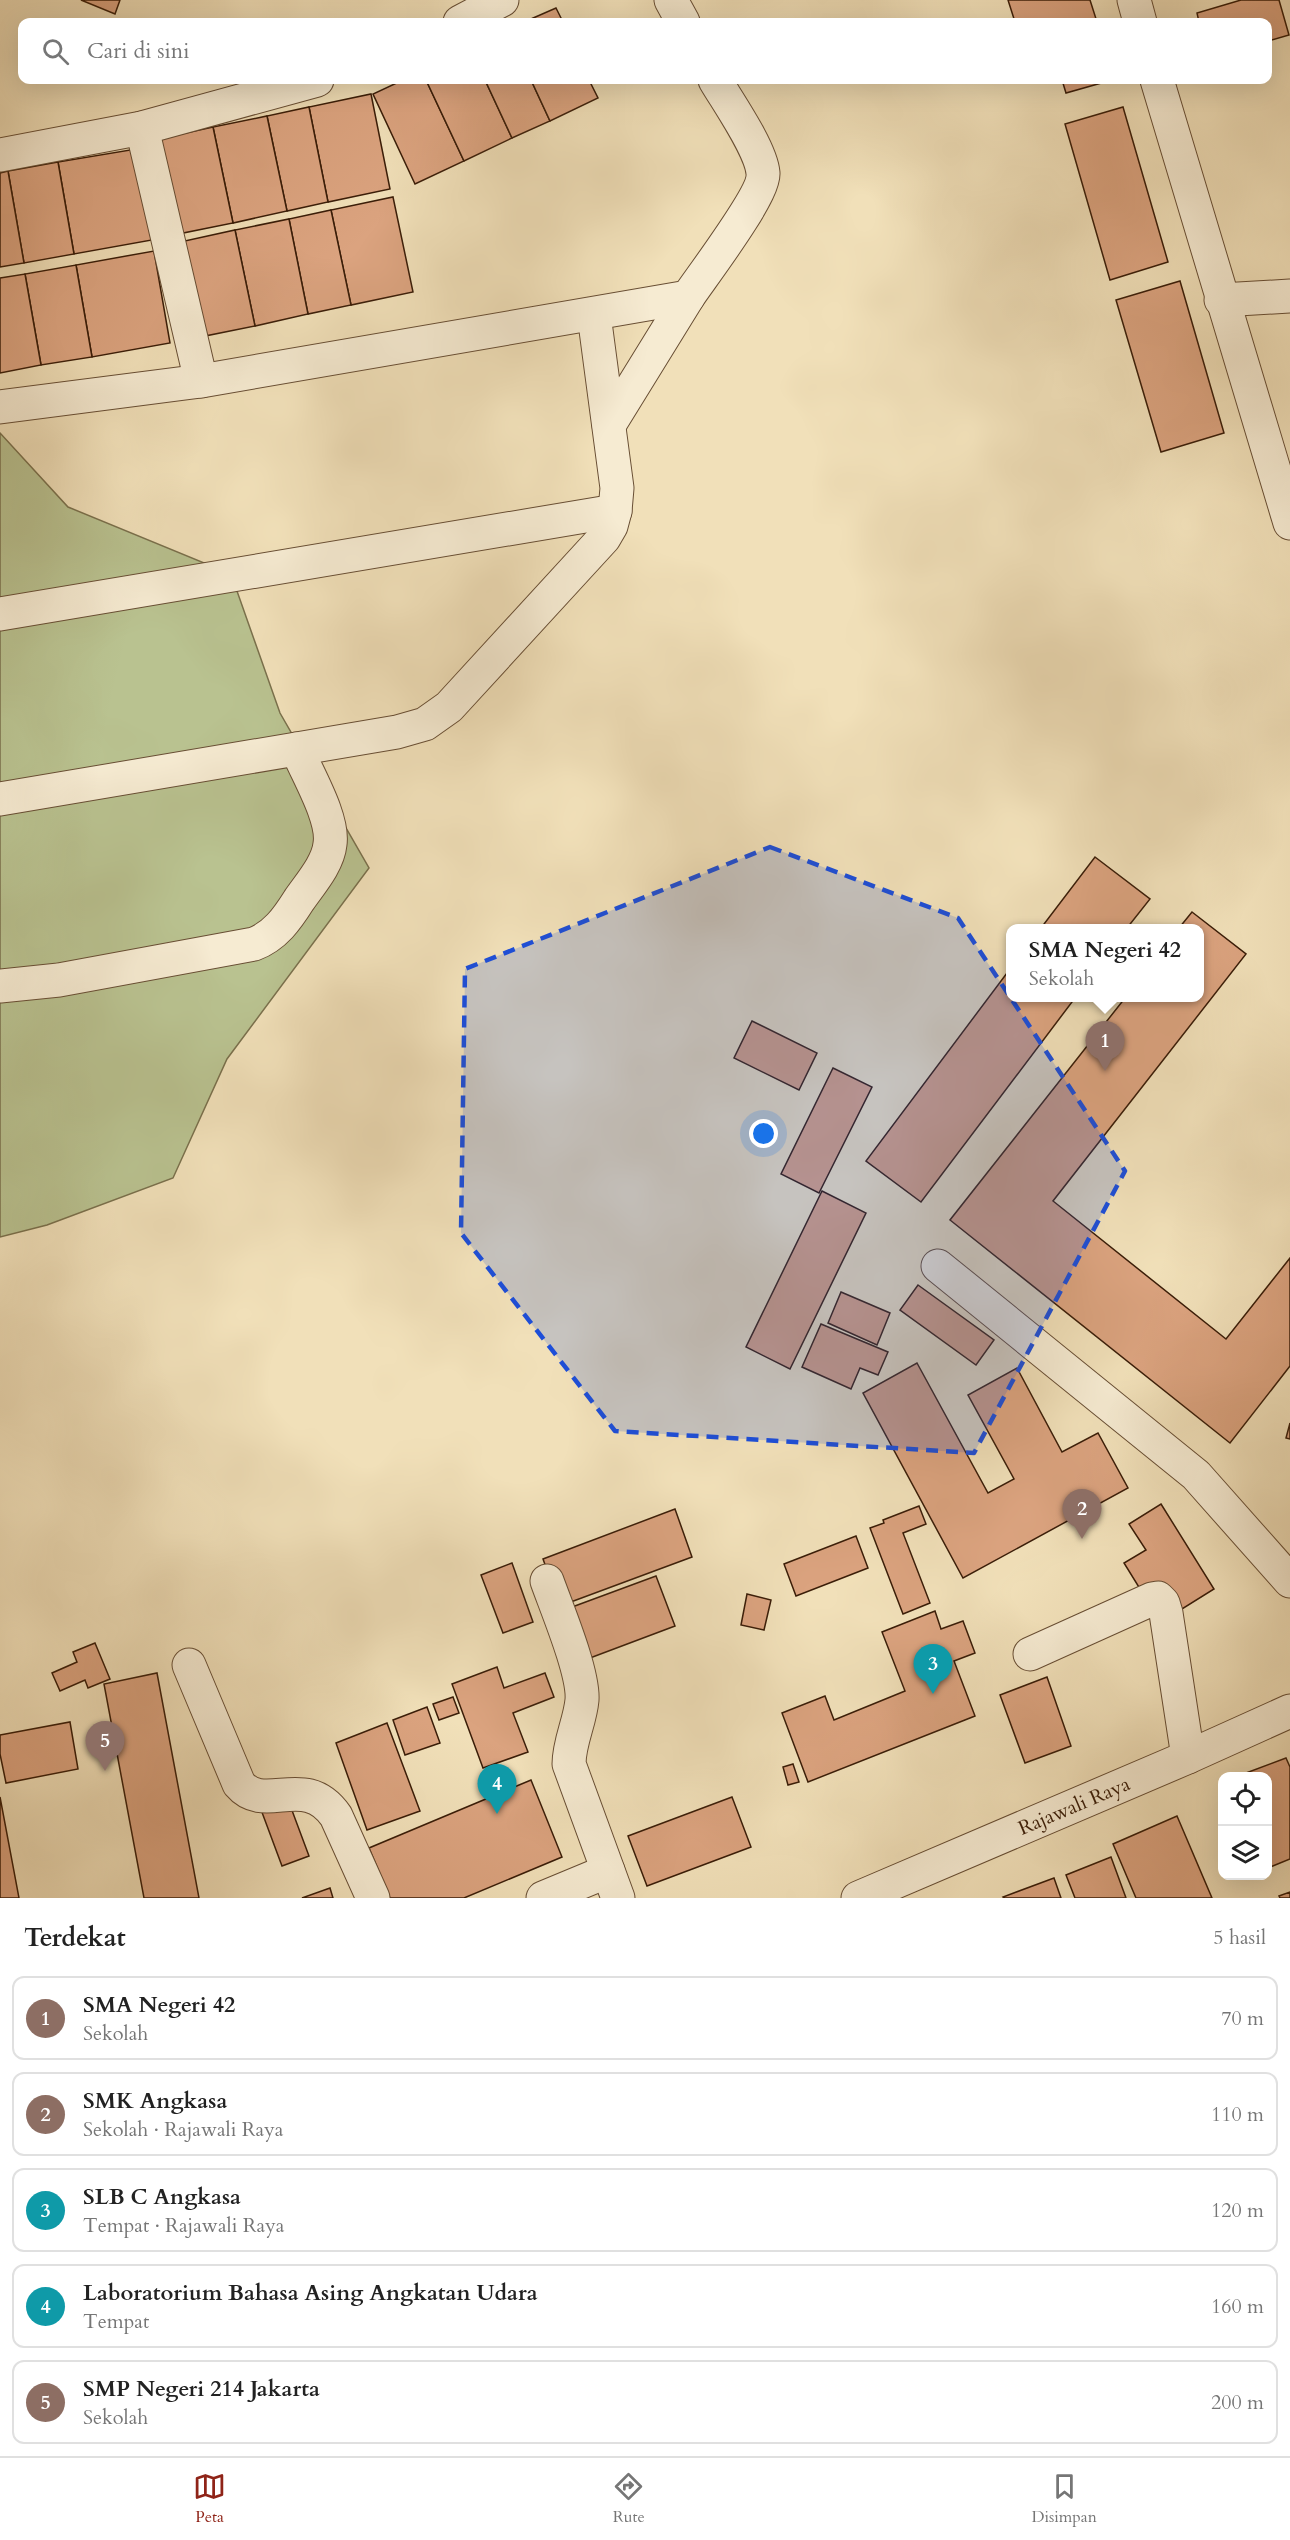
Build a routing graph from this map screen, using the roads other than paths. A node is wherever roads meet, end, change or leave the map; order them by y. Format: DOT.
graph roads {
  1 [pos="502,0"];
  2 [pos="671,0"];
  3 [pos="1134,0"];
  4 [pos="468,18"];
  5 [pos="681,18"];
  6 [pos="1139,18"];
  7 [pos="302,84"];
  8 [pos="717,84"];
  9 [pos="1158,84"];
  10 [pos="142,128"];
  11 [pos="0,155"];
  12 [pos="1290,296"];
  13 [pos="688,297"];
  14 [pos="1221,300"];
  15 [pos="594,315"];
  16 [pos="201,381"];
  17 [pos="0,407"];
  18 [pos="609,425"];
  19 [pos="1284,487"];
  20 [pos="615,511"];
  21 [pos="1290,524"];
  22 [pos="0,614"];
  23 [pos="297,749"];
  24 [pos="0,799"];
  25 [pos="0,986"];
  26 [pos="938,1266"];
  27 [pos="547,1581"];
  28 [pos="1290,1581"];
  29 [pos="1030,1654"];
  30 [pos="189,1665"];
  31 [pos="1290,1711"];
  32 [pos="1188,1757"];
  33 [pos="613,1885"];
  34 [pos="373,1898"];
  35 [pos="543,1898"];
  36 [pos="858,1898"];
  1 -- 4 [label="street"];
  2 -- 5 [label="street"];
  3 -- 6 [label="street"];
  7 -- 10 [label="street"];
  8 -- 13 [label="street"];
  9 -- 14 [label="street"];
  10 -- 11 [label="street"];
  10 -- 16 [label="street"];
  12 -- 14 [label="street"];
  13 -- 15 [label="street"];
  13 -- 18 [label="street"];
  14 -- 19 [label="street"];
  15 -- 16 [label="street"];
  15 -- 18 [label="street"];
  16 -- 17 [label="street"];
  18 -- 20 [label="street"];
  19 -- 21 [label="street"];
  20 -- 22 [label="street"];
  20 -- 23 [label="street"];
  23 -- 24 [label="street"];
  23 -- 25 [label="street"];
  26 -- 28 [label="street"];
  27 -- 33 [label="street"];
  29 -- 32 [label="street"];
  30 -- 34 [label="street"];
  31 -- 32 [label="street, Rajawali Raya"];
  32 -- 36 [label="street, Rajawali Raya"];
  33 -- 35 [label="street"];
}
